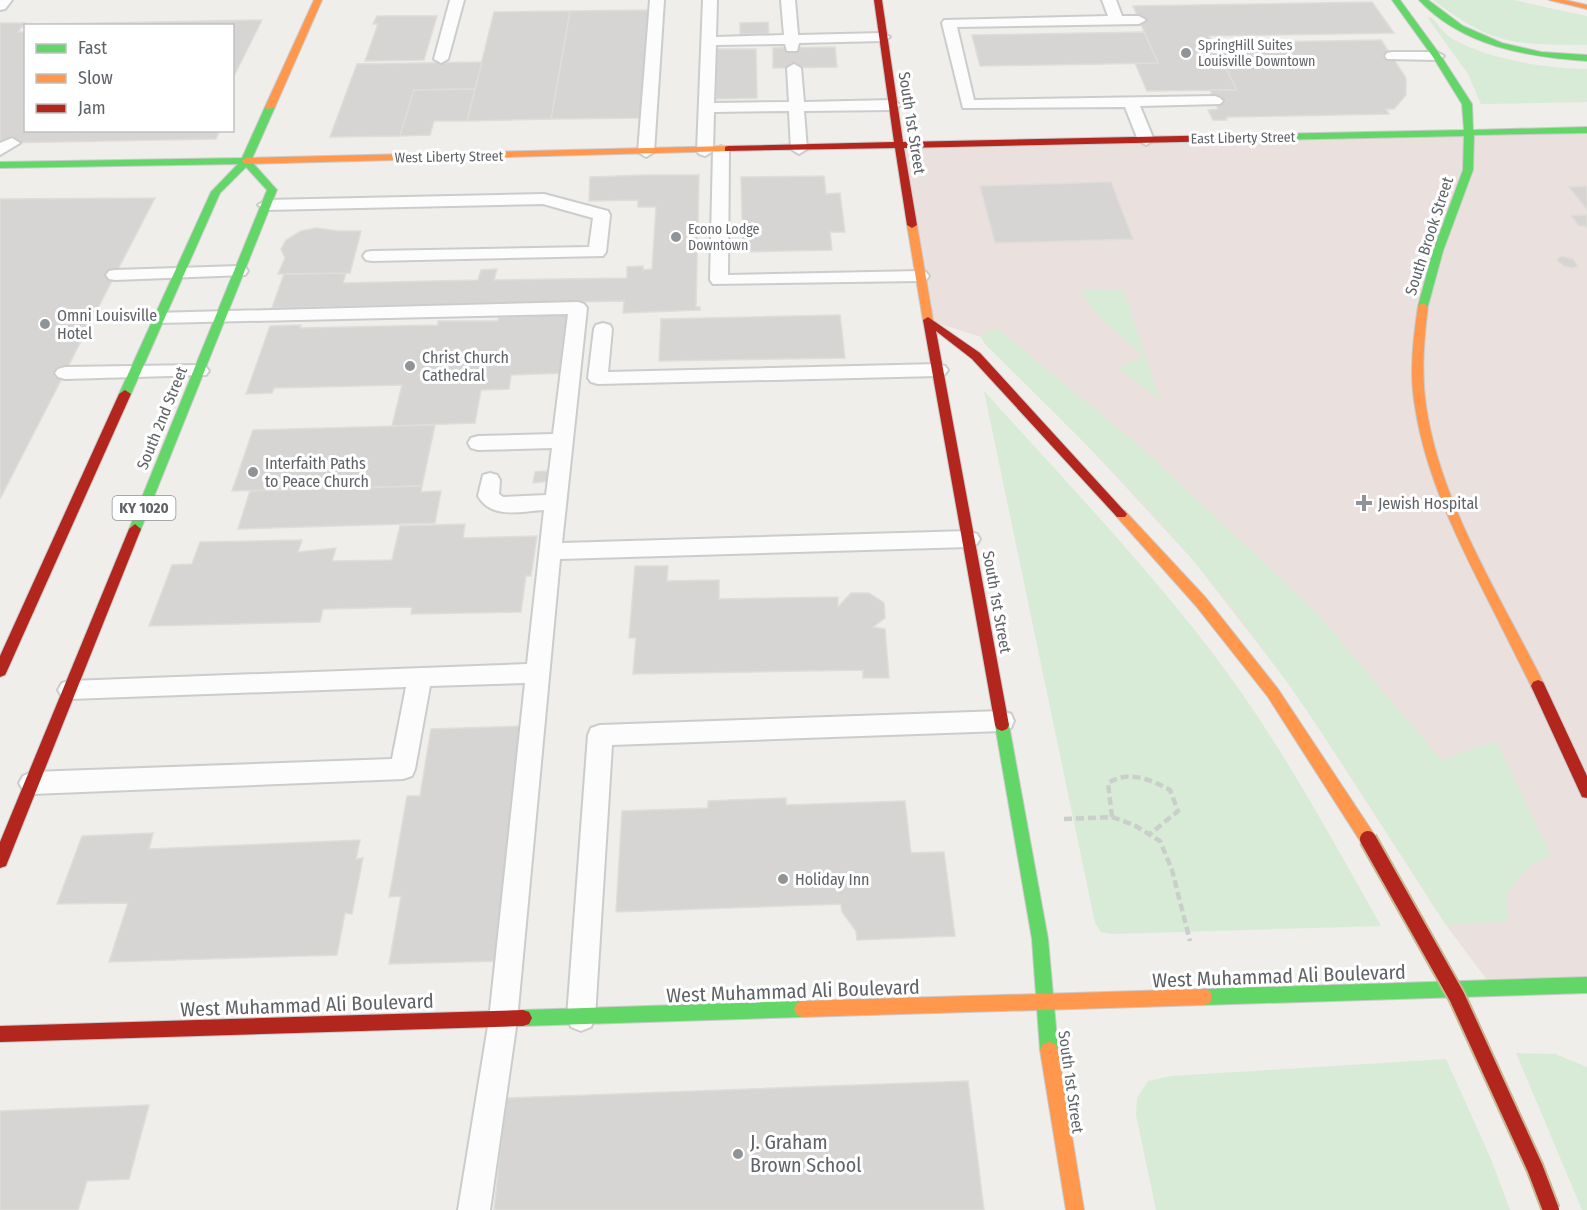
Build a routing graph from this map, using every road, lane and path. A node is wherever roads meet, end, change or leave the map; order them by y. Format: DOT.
graph roads {
  1 [pos="5,0"];
  2 [pos="318,0"];
  3 [pos="457,0"];
  4 [pos="657,0"];
  5 [pos="710,0"];
  6 [pos="788,0"];
  7 [pos="878,0"];
  8 [pos="1108,0"];
  9 [pos="1396,0"];
  10 [pos="1423,0"];
  11 [pos="1553,0"];
  12 [pos="0,6"];
  13 [pos="1587,7"];
  14 [pos="1117,20"];
  15 [pos="1139,20"];
  16 [pos="883,38"];
  17 [pos="709,41"];
  18 [pos="792,44"];
  19 [pos="1392,56"];
  20 [pos="1437,56"];
  21 [pos="1587,58"];
  22 [pos="441,59"];
  23 [pos="794,68"];
  24 [pos="1215,101"];
  25 [pos="1131,102"];
  26 [pos="893,105"];
  27 [pos="796,107"];
  28 [pos="706,108"];
  29 [pos="1587,130"];
  30 [pos="1469,133"];
  31 [pos="1146,140"];
  32 [pos="899,145"];
  33 [pos="799,149"];
  34 [pos="713,151"];
  35 [pos="646,152"];
  36 [pos="246,161"];
  37 [pos="0,165"];
  38 [pos="266,205"];
  39 [pos="372,256"];
  40 [pos="239,272"];
  41 [pos="180,273"];
  42 [pos="115,275"];
  43 [pos="920,276"];
  44 [pos="221,316"];
  45 [pos="159,317"];
  46 [pos="928,320"];
  47 [pos="603,329"];
  48 [pos="938,370"];
  49 [pos="199,371"];
  50 [pos="134,372"];
  51 [pos="65,373"];
  52 [pos="563,441"];
  53 [pos="478,443"];
  54 [pos="490,480"];
  55 [pos="555,502"];
  56 [pos="969,539"];
  57 [pos="550,551"];
  58 [pos="0,671"];
  59 [pos="538,673"];
  60 [pos="420,677"];
  61 [pos="70,690"];
  62 [pos="1002,721"];
  63 [pos="32,783"];
  64 [pos="1587,792"];
  65 [pos="1112,817"];
  66 [pos="1064,819"];
  67 [pos="1150,834"];
  68 [pos="0,861"];
  69 [pos="1190,941"];
  70 [pos="1587,985"];
  71 [pos="1044,1002"];
  72 [pos="581,1017"];
  73 [pos="503,1020"];
  74 [pos="0,1034"];
  75 [pos="474,1210"];
  76 [pos="1075,1210"];
  77 [pos="1551,1210"];
  1 -- 12 [label="lane"];
  2 -- 36 [label="main road"];
  3 -- 22 [label="lane"];
  4 -- 35 [label="lane"];
  5 -- 17 [label="lane"];
  6 -- 18 [label="lane"];
  7 -- 16 [label="main road, South 1st Street"];
  8 -- 14 [label="lane"];
  9 -- 20 [label="main road, South Brook Street"];
  10 -- 21 [label="main road"];
  11 -- 13 [label="main road"];
  14 -- 15 [label="lane"];
  14 -- 25 [label="lane"];
  16 -- 18 [label="lane"];
  16 -- 26 [label="main road, South 1st Street"];
  17 -- 18 [label="lane"];
  17 -- 28 [label="lane"];
  19 -- 20 [label="lane"];
  20 -- 30 [label="main road, South Brook Street"];
  23 -- 27 [label="lane"];
  24 -- 25 [label="lane"];
  25 -- 31 [label="lane"];
  26 -- 27 [label="lane"];
  26 -- 32 [label="main road, South 1st Street"];
  27 -- 28 [label="lane"];
  27 -- 33 [label="lane"];
  28 -- 34 [label="lane"];
  29 -- 30 [label="main road, East Liberty Street"];
  30 -- 31 [label="main road, East Liberty Street"];
  30 -- 64 [label="main road, South Brook Street"];
  31 -- 32 [label="main road, East Liberty Street"];
  32 -- 33 [label="main road, West Liberty Street"];
  32 -- 43 [label="main road, South 1st Street"];
  33 -- 34 [label="main road, West Liberty Street"];
  34 -- 35 [label="main road, West Liberty Street"];
  34 -- 43 [label="lane"];
  35 -- 36 [label="main road, West Liberty Street"];
  36 -- 37 [label="main road, West Liberty Street"];
  36 -- 38 [label="main road, South 2nd Street / KY 1020"];
  36 -- 41 [label="main road"];
  38 -- 39 [label="lane"];
  38 -- 40 [label="main road, South 2nd Street / KY 1020"];
  40 -- 41 [label="lane"];
  40 -- 44 [label="main road, South 2nd Street / KY 1020"];
  41 -- 42 [label="lane"];
  41 -- 45 [label="main road"];
  43 -- 46 [label="main road, South 1st Street"];
  44 -- 45 [label="lane"];
  44 -- 49 [label="main road, South 2nd Street / KY 1020"];
  44 -- 52 [label="lane"];
  45 -- 50 [label="main road"];
  46 -- 48 [label="main road, South 1st Street"];
  46 -- 77 [label="main road, bridge"];
  47 -- 48 [label="lane"];
  48 -- 56 [label="main road, South 1st Street"];
  49 -- 50 [label="lane"];
  49 -- 61 [label="main road, South 2nd Street / KY 1020"];
  50 -- 51 [label="lane"];
  50 -- 58 [label="main road"];
  52 -- 53 [label="lane"];
  52 -- 55 [label="lane"];
  54 -- 55 [label="lane"];
  55 -- 57 [label="lane"];
  56 -- 57 [label="lane"];
  56 -- 62 [label="main road, South 1st Street"];
  57 -- 59 [label="lane"];
  59 -- 60 [label="lane"];
  59 -- 73 [label="lane"];
  60 -- 61 [label="lane"];
  60 -- 63 [label="lane"];
  61 -- 63 [label="main road, South 2nd Street / KY 1020"];
  62 -- 71 [label="main road, South 1st Street"];
  62 -- 72 [label="lane"];
  63 -- 68 [label="main road, South 2nd Street / KY 1020"];
  65 -- 66 [label="path"];
  65 -- 67 [label="path"];
  65 -- 67 [label="path"];
  67 -- 69 [label="path"];
  70 -- 71 [label="main road, West Muhammad Ali Boulevard"];
  71 -- 72 [label="main road, West Muhammad Ali Boulevard"];
  71 -- 76 [label="main road, South 1st Street"];
  72 -- 73 [label="main road, West Muhammad Ali Boulevard"];
  73 -- 74 [label="main road, West Muhammad Ali Boulevard"];
  73 -- 75 [label="lane"];
}
